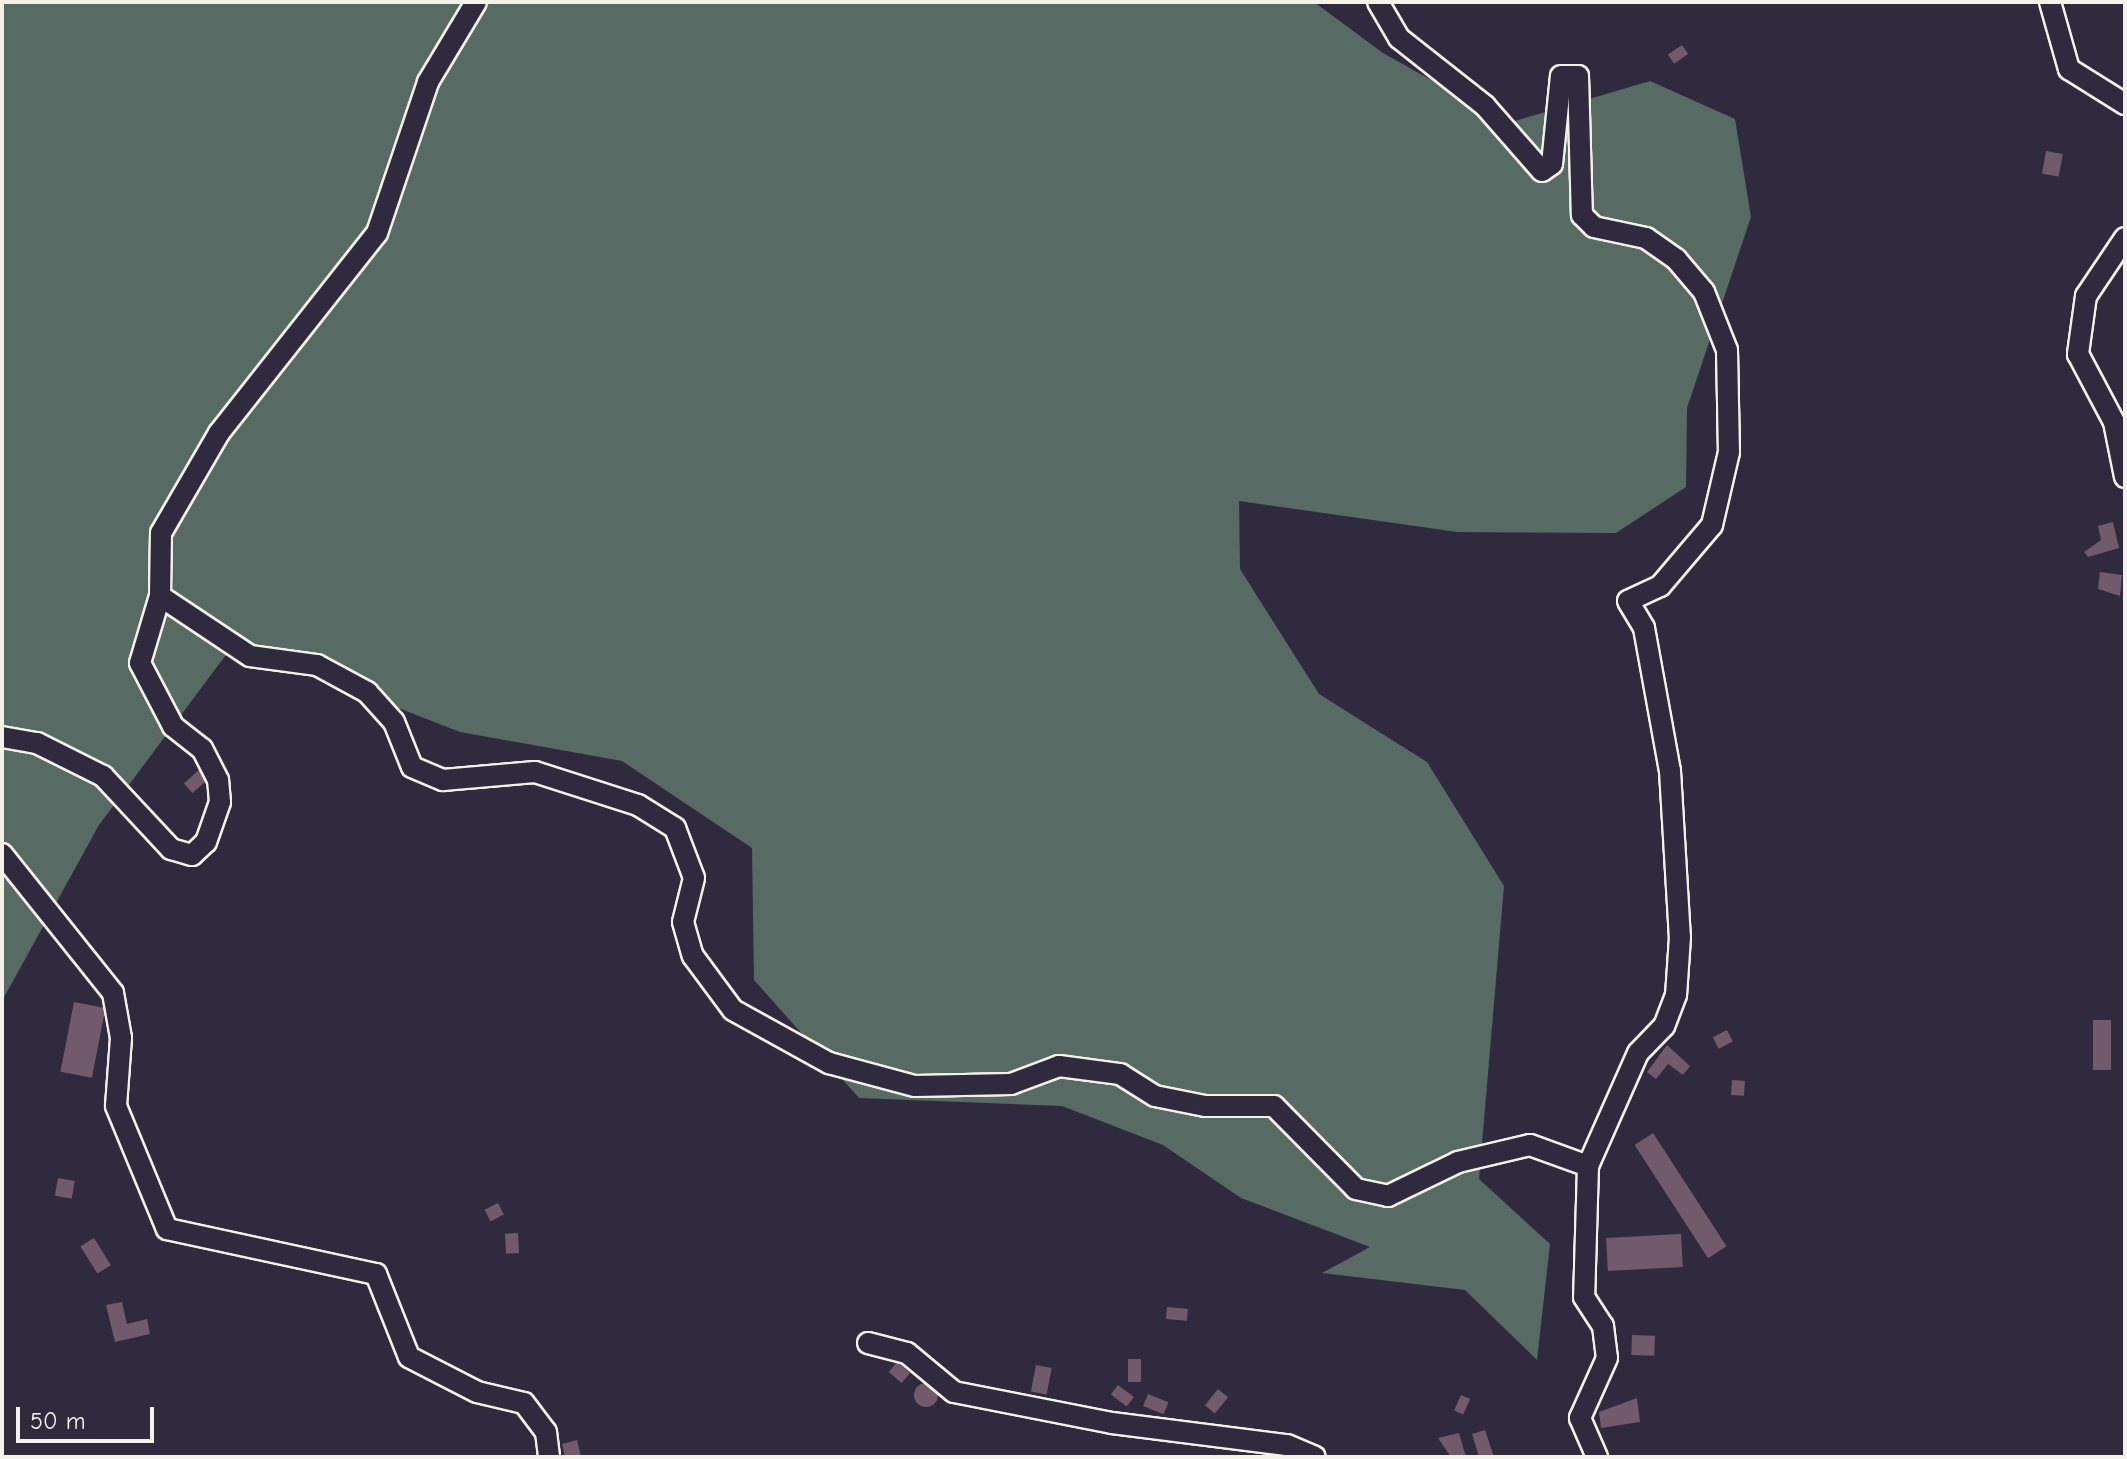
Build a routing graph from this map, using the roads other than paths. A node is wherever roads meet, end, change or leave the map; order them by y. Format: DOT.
graph roads {
  1 [pos="476,2"];
  2 [pos="1378,2"];
  3 [pos="2050,2"];
  4 [pos="2125,104"];
  5 [pos="2125,238"];
  6 [pos="2125,477"];
  7 [pos="160,596"];
  8 [pos="2,737"];
  9 [pos="2,854"];
  10 [pos="1588,1166"];
  11 [pos="868,1343"];
  12 [pos="549,1457"];
  13 [pos="1315,1457"];
  14 [pos="1597,1457"];
  1 -- 7 [label="street"];
  2 -- 10 [label="street"];
  3 -- 4 [label="street"];
  5 -- 6 [label="street"];
  7 -- 8 [label="street"];
  7 -- 10 [label="street"];
  9 -- 12 [label="street"];
  10 -- 14 [label="street"];
  11 -- 13 [label="street"];
}
